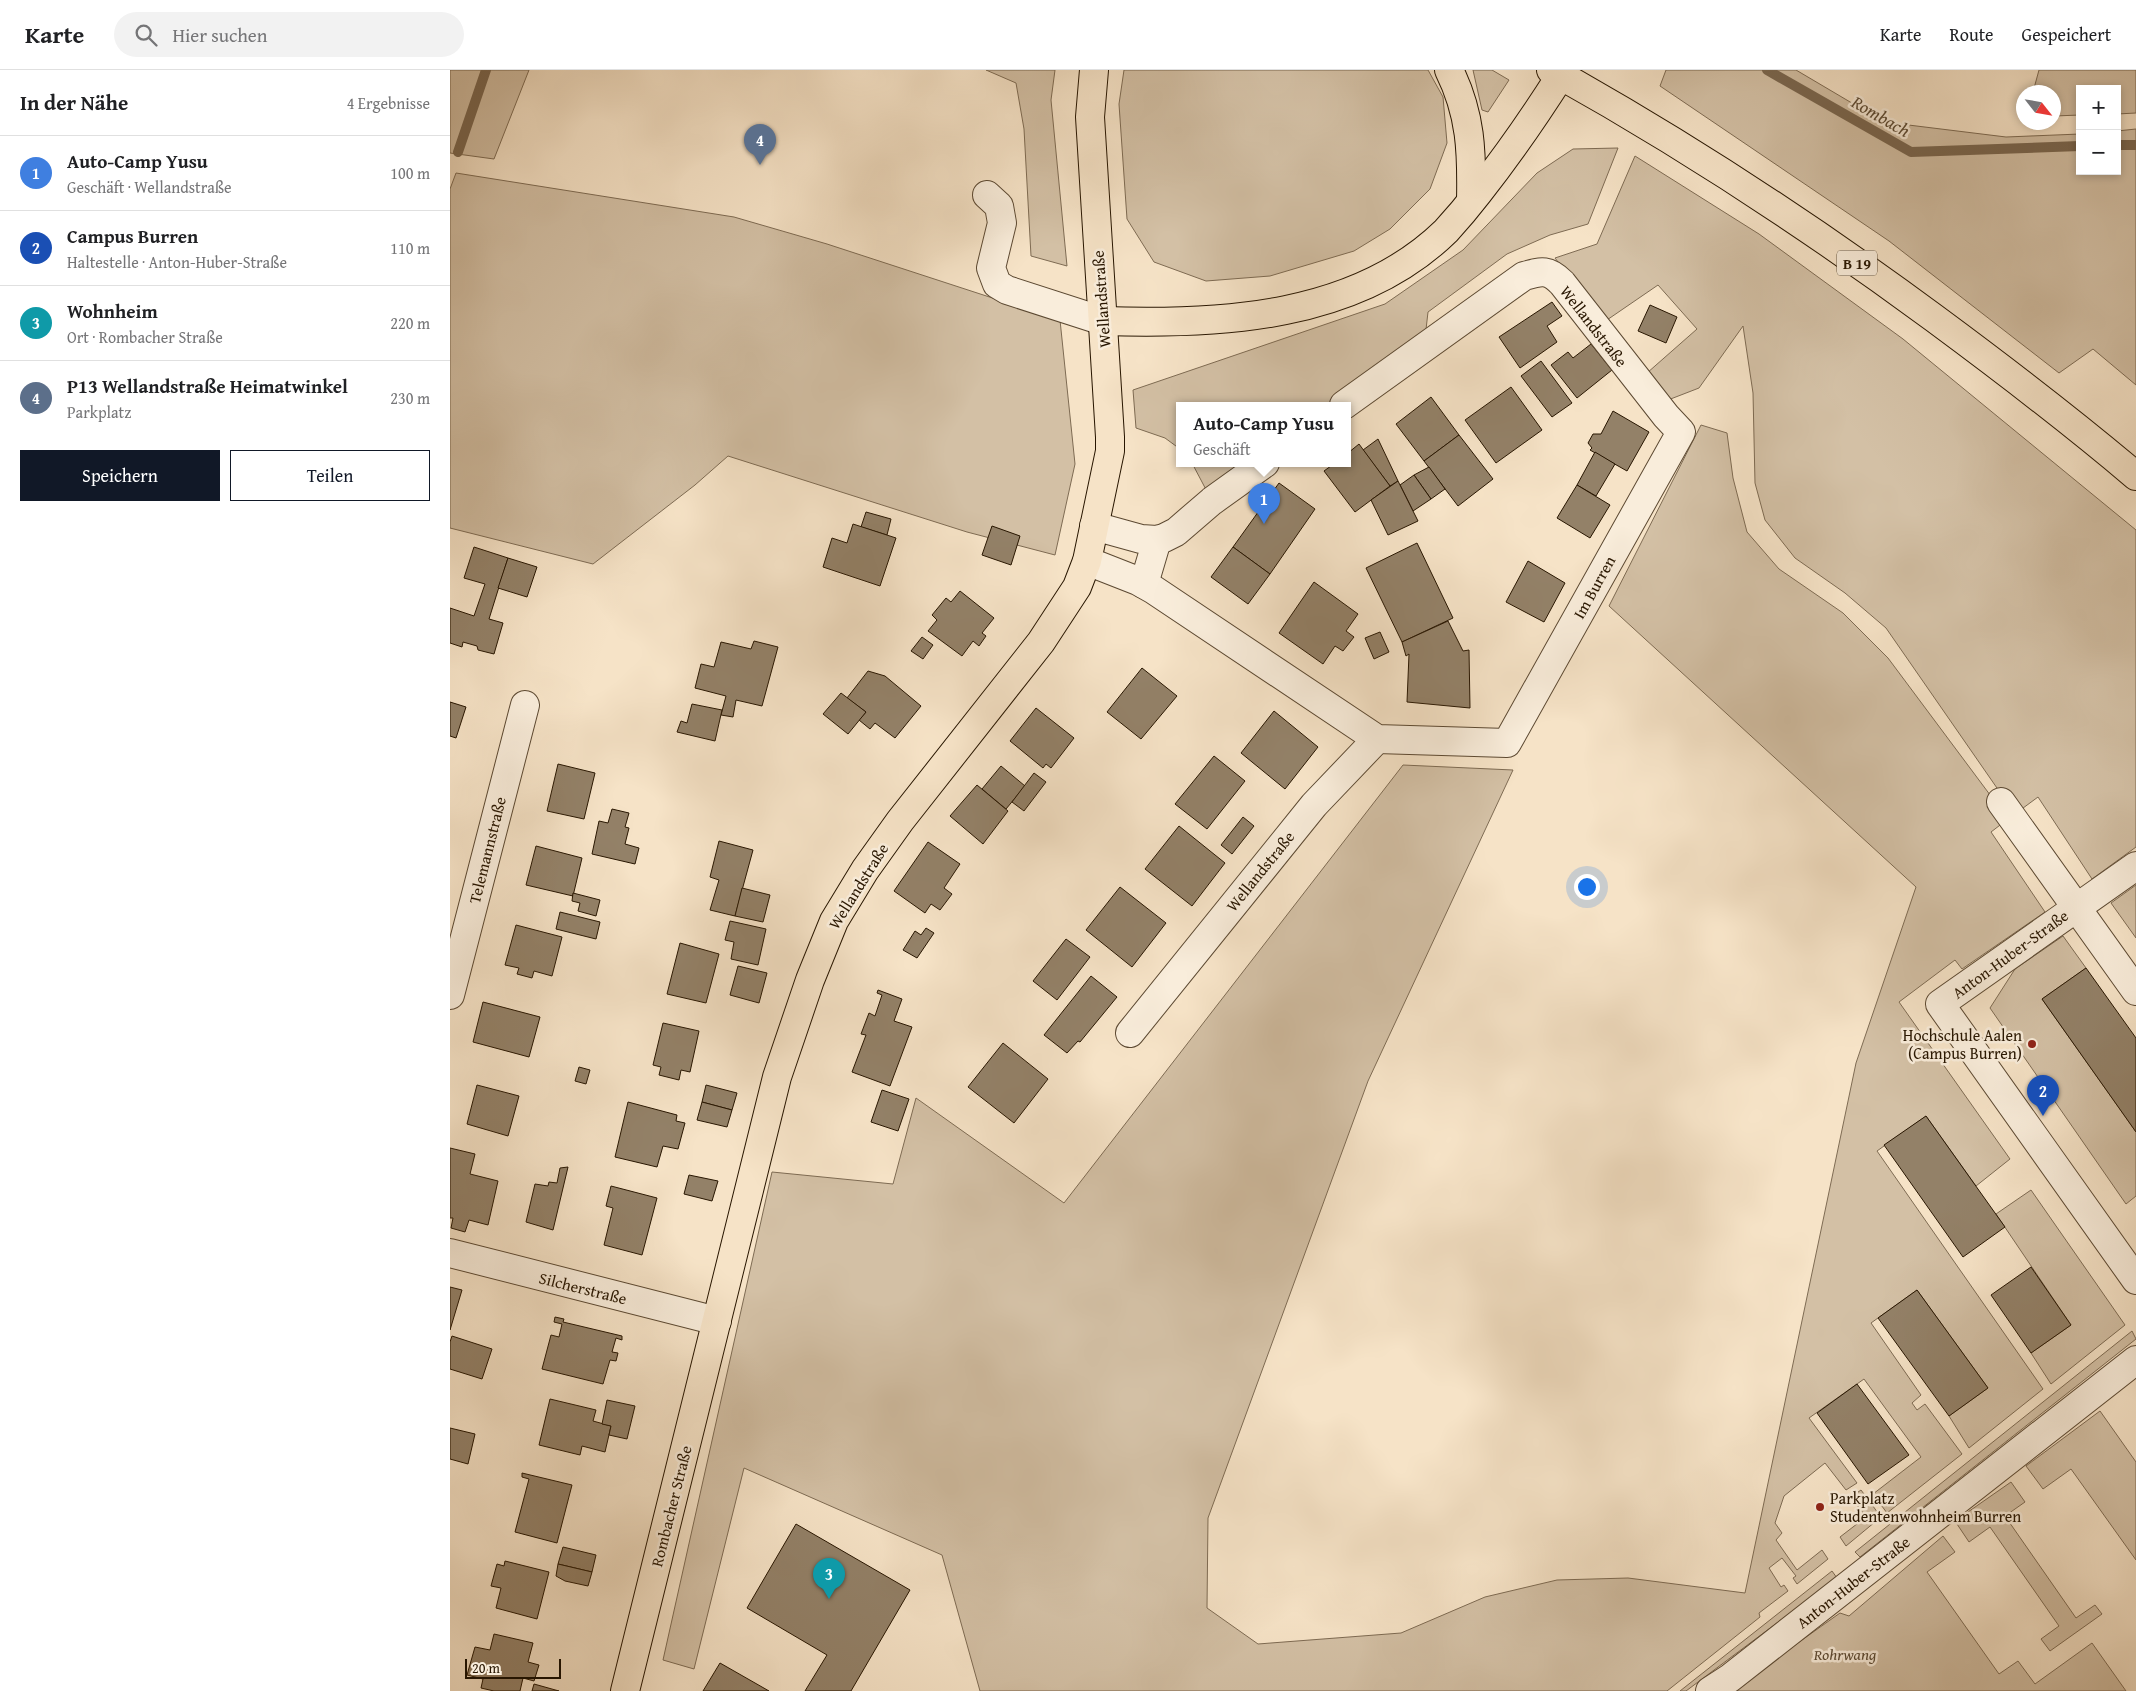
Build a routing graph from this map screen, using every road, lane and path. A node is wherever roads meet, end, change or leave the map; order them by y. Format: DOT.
graph roads {
  1 [pos="1094,70"];
  2 [pos="1449,70"];
  3 [pos="1556,73"];
  4 [pos="987,195"];
  5 [pos="1471,201"];
  6 [pos="1103,321"];
  7 [pos="1348,402"];
  8 [pos="1681,432"];
  9 [pos="1259,467"];
  10 [pos="2136,476"];
  11 [pos="1094,526"];
  12 [pos="1157,540"];
  13 [pos="1087,561"];
  14 [pos="1144,584"];
  15 [pos="524,705"];
  16 [pos="1377,739"];
  17 [pos="2001,802"];
  18 [pos="2136,866"];
  19 [pos="2076,907"];
  20 [pos="2136,991"];
  21 [pos="450,995"];
  22 [pos="1130,1033"];
  23 [pos="450,1252"];
  24 [pos="2136,1280"];
  25 [pos="717,1321"];
  26 [pos="2136,1360"];
  27 [pos="625,1691"];
  28 [pos="1710,1691"];
  1 -- 6 [label="main road, Wellandstraße"];
  2 -- 5 [label="main road"];
  3 -- 5 [label="main road"];
  3 -- 10 [label="main road, B 19"];
  4 -- 6 [label="street"];
  5 -- 6 [label="main road"];
  6 -- 11 [label="main road, Wellandstraße"];
  7 -- 8 [label="street, Wellandstraße"];
  8 -- 16 [label="street, Im Burren"];
  9 -- 12 [label="street"];
  11 -- 12 [label="street"];
  11 -- 13 [label="main road, Wellandstraße"];
  12 -- 14 [label="street"];
  13 -- 14 [label="street"];
  13 -- 25 [label="main road, Wellandstraße"];
  14 -- 16 [label="street"];
  15 -- 21 [label="street, Telemannstraße"];
  16 -- 22 [label="street, Wellandstraße"];
  17 -- 19 [label="street"];
  18 -- 19 [label="street, Anton-Huber-Straße"];
  19 -- 20 [label="street"];
  19 -- 24 [label="street, Anton-Huber-Straße"];
  23 -- 25 [label="street, Silcherstraße"];
  25 -- 27 [label="main road, Rombacher Straße"];
  26 -- 28 [label="street, Anton-Huber-Straße"];
}
